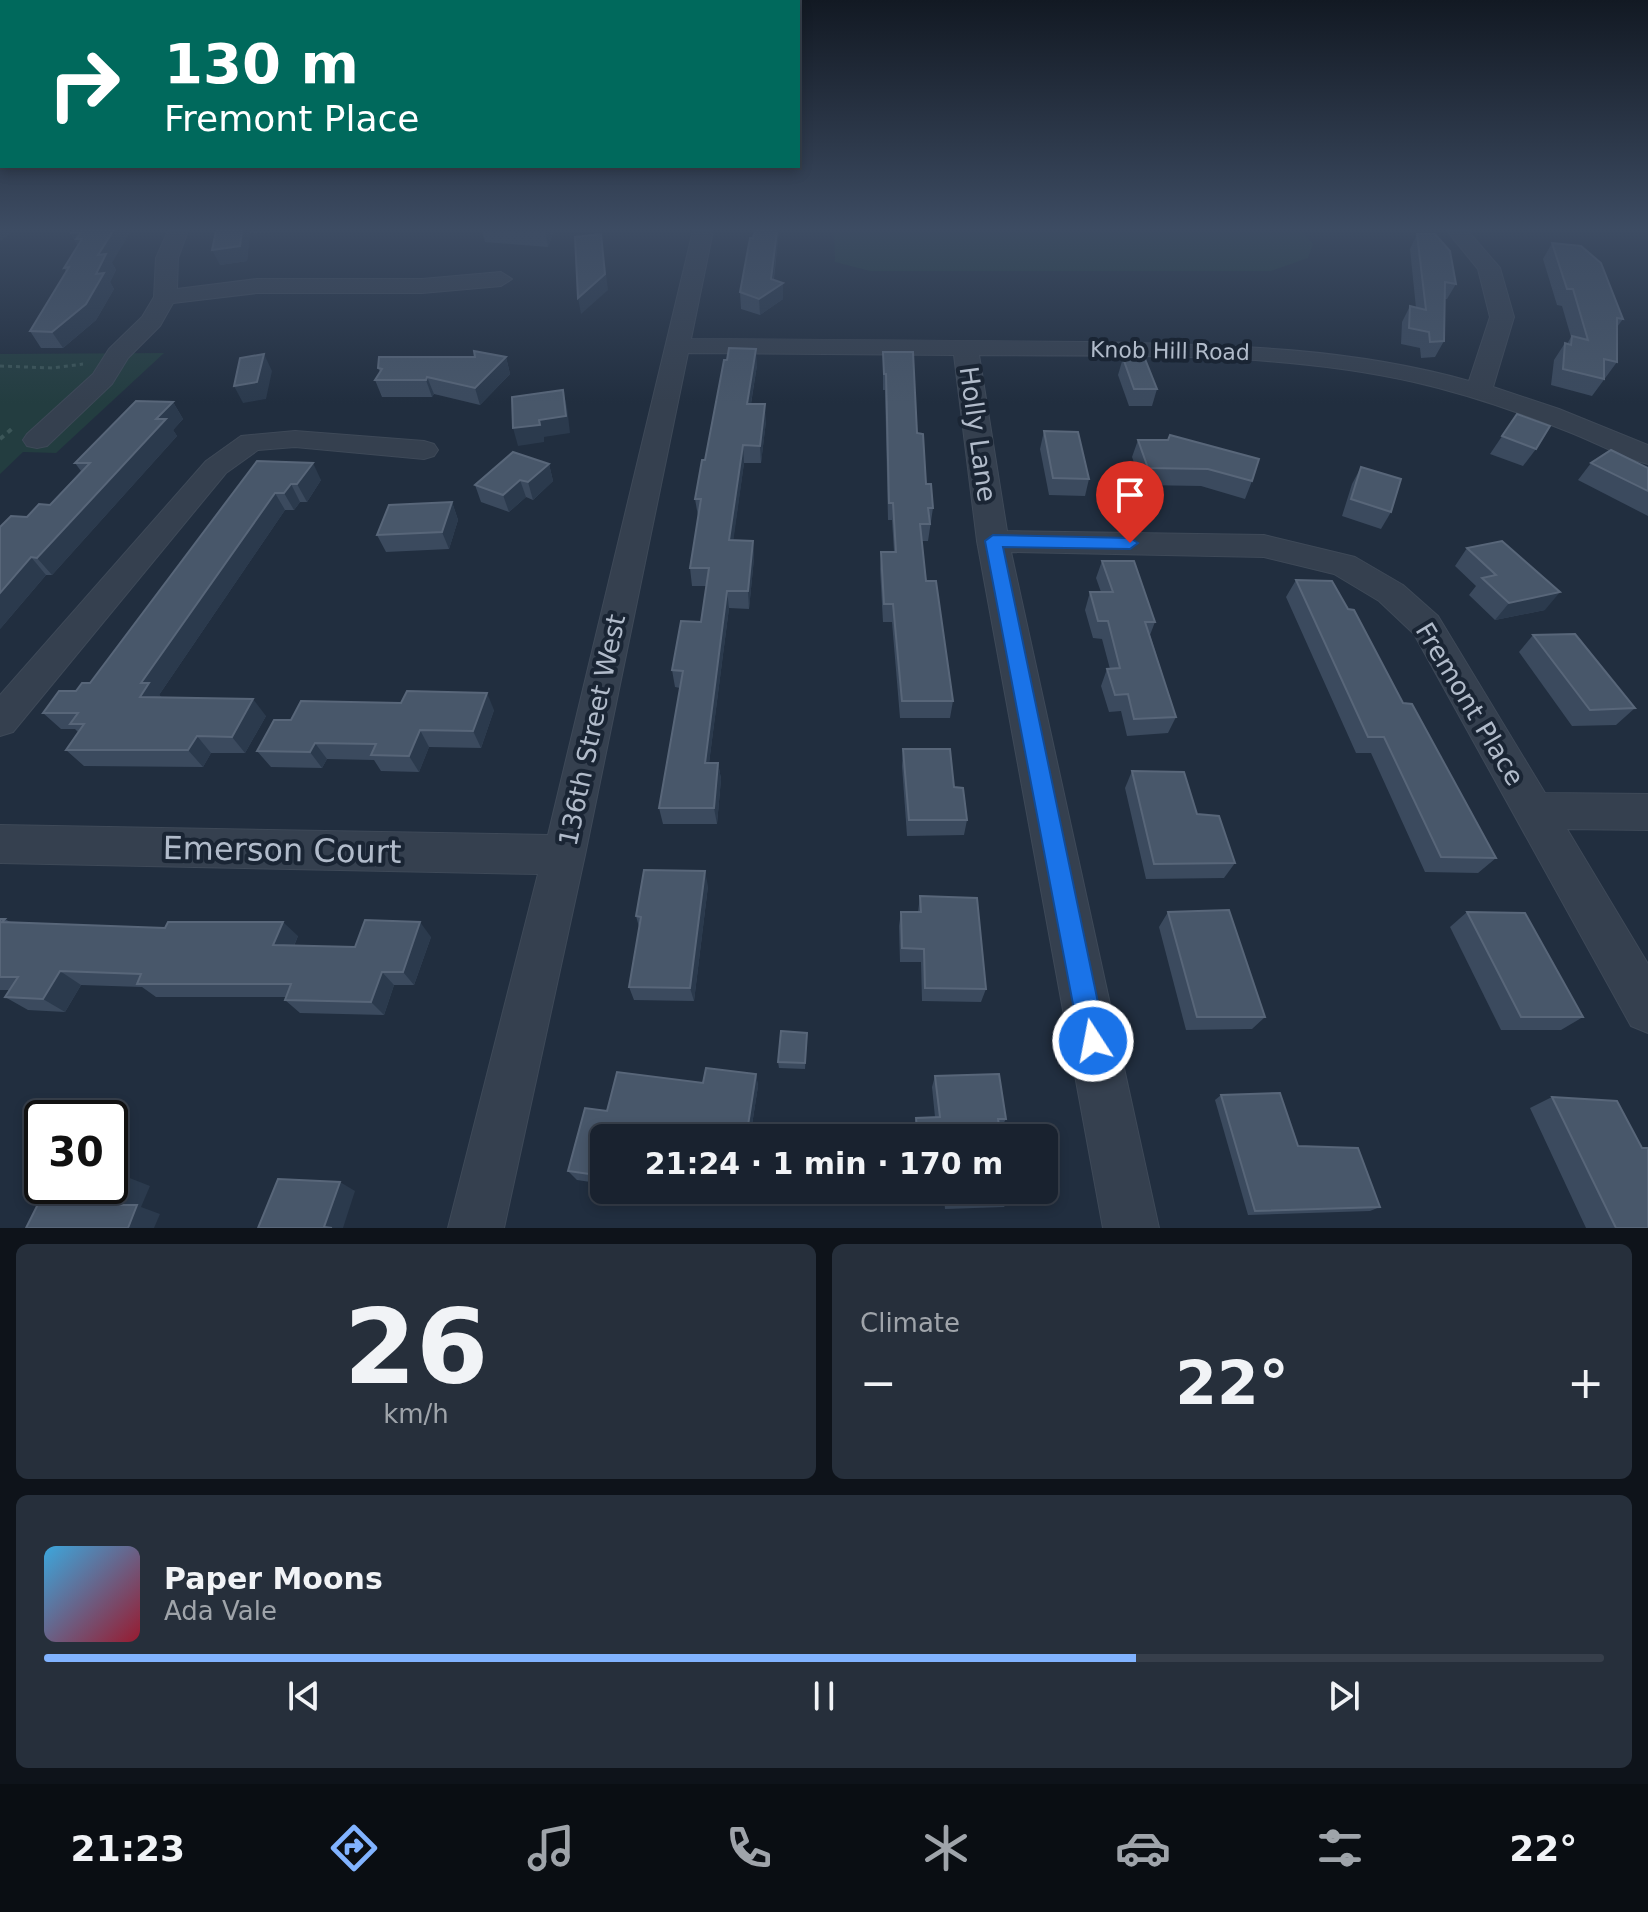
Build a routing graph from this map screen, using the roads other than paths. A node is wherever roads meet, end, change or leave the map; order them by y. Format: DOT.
graph roads {
  1 [pos="165,288"];
  2 [pos="238,288"];
  3 [pos="690,288"];
  4 [pos="1494,288"];
  5 [pos="165,297"];
  6 [pos="676,346"];
  7 [pos="965,347"];
  8 [pos="1479,391"];
  9 [pos="37,440"];
  10 [pos="424,450"];
  11 [pos="1648,455"];
  12 [pos="993,541"];
  13 [pos="0,721"];
  14 [pos="1534,811"];
  15 [pos="1648,812"];
  16 [pos="0,844"];
  17 [pos="564,855"];
  18 [pos="1648,1009"];
  19 [pos="476,1228"];
  20 [pos="1131,1228"];
  1 -- 5 [label="street"];
  2 -- 5 [label="street"];
  3 -- 6 [label="street, 136th Street West"];
  4 -- 8 [label="street"];
  5 -- 9 [label="street"];
  6 -- 7 [label="street, Knob Hill Road"];
  6 -- 17 [label="street, 136th Street West"];
  7 -- 8 [label="street, Knob Hill Road"];
  7 -- 12 [label="street, Holly Lane"];
  8 -- 11 [label="street, Knob Hill Road"];
  10 -- 13 [label="street"];
  12 -- 14 [label="street, Fremont Place"];
  12 -- 20 [label="street, Holly Lane"];
  14 -- 15 [label="street"];
  14 -- 18 [label="street, Fremont Place"];
  16 -- 17 [label="street, Emerson Court"];
  17 -- 19 [label="street, 136th Street West"];
}
